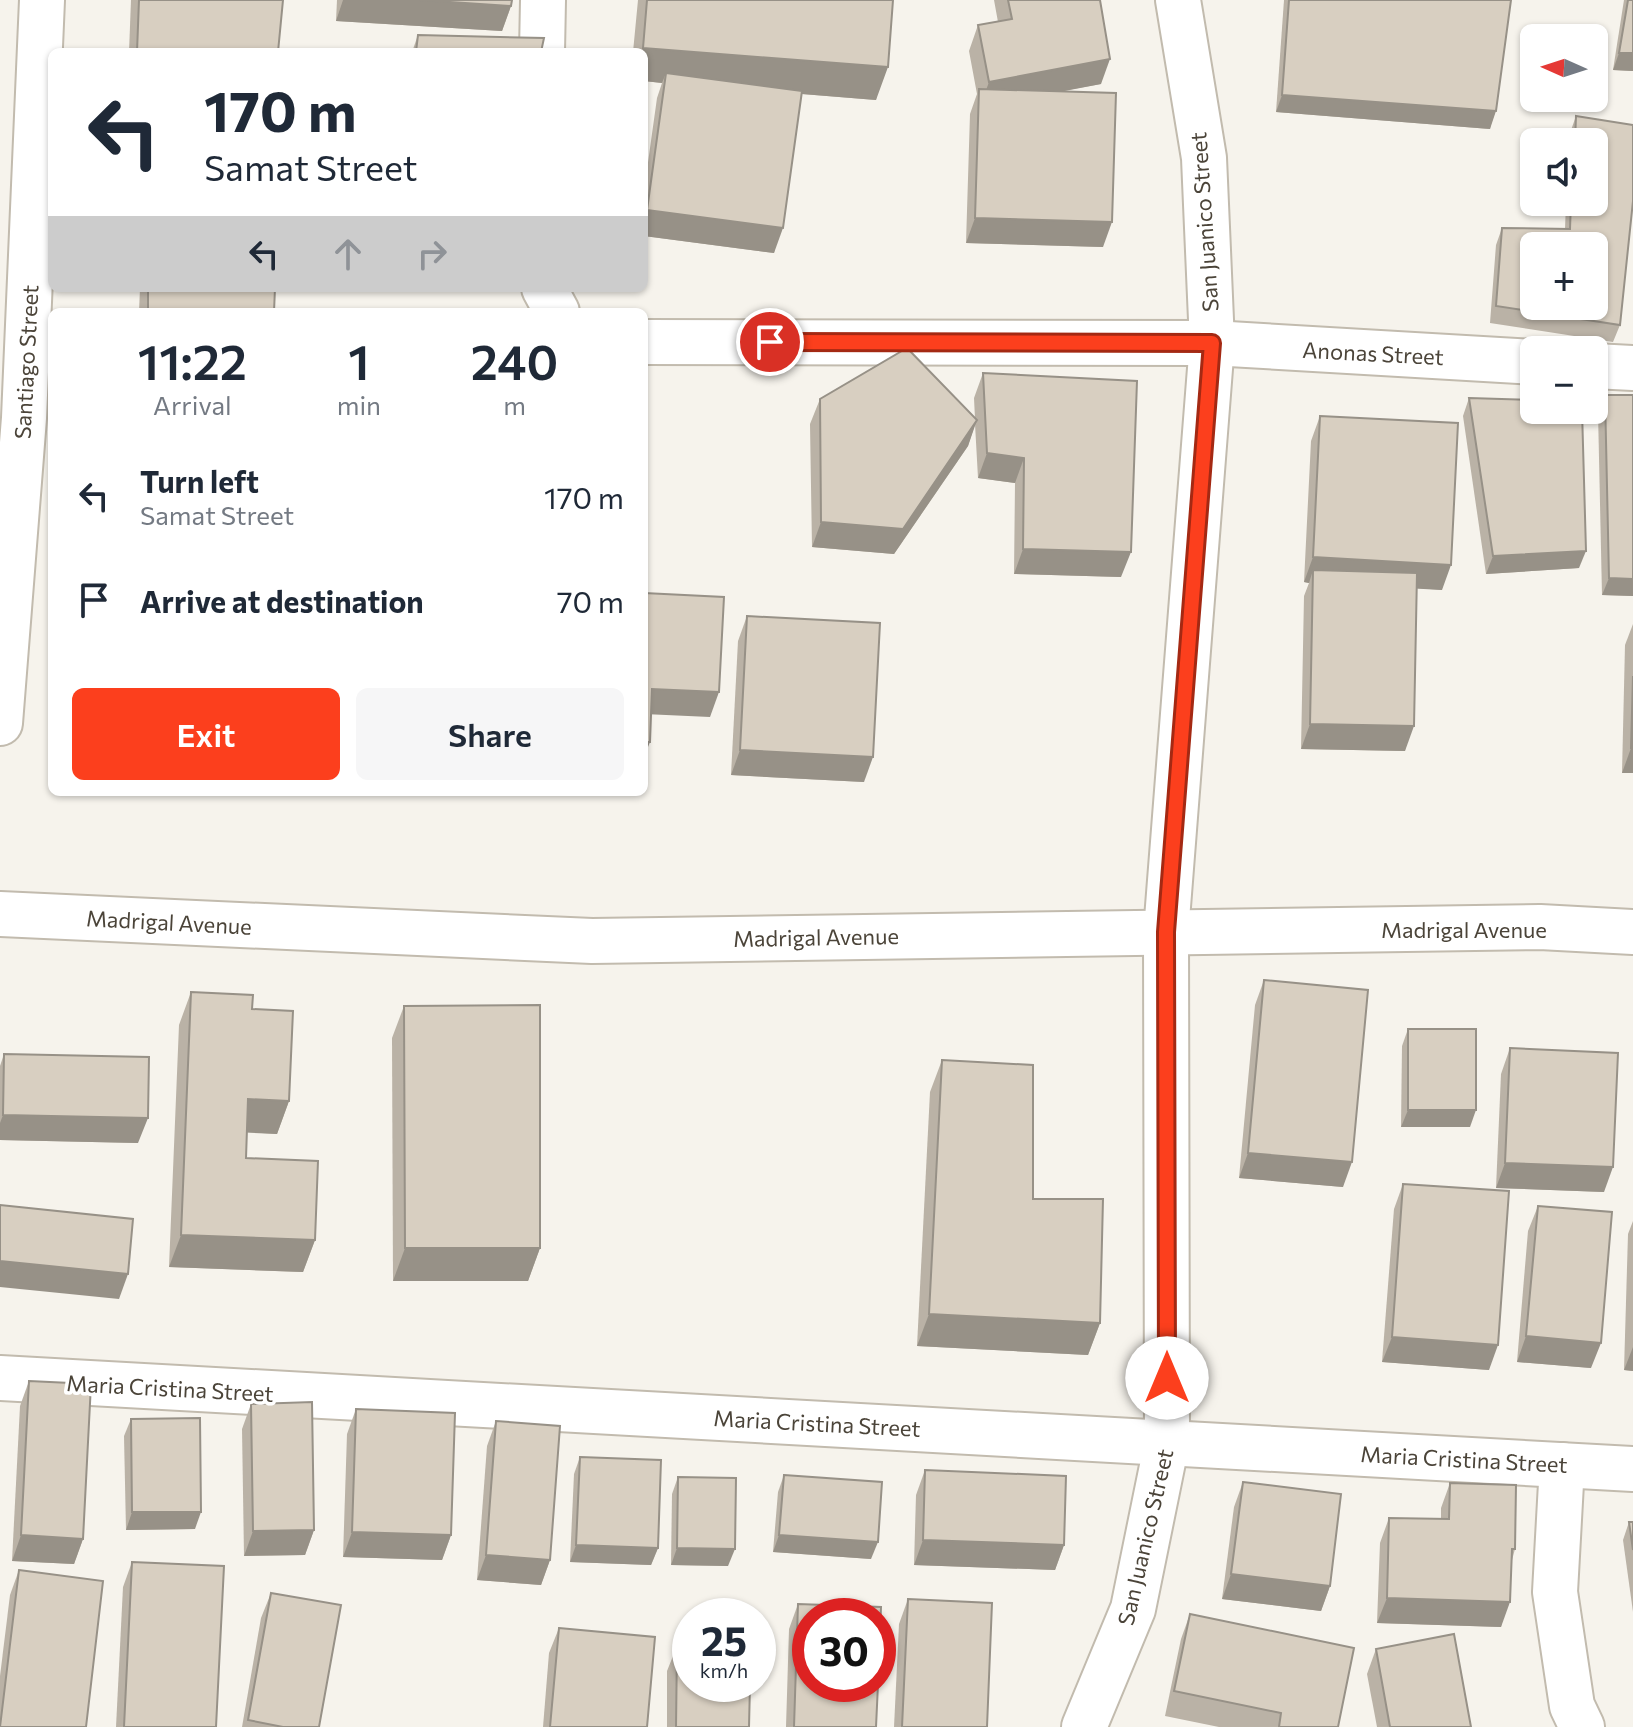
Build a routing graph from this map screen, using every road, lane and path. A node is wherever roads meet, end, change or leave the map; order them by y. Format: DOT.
graph roads {
  1 [pos="42,0"];
  2 [pos="543,0"];
  3 [pos="1178,0"];
  4 [pos="542,48"];
  5 [pos="648,342"];
  6 [pos="1212,343"];
  7 [pos="1520,361"];
  8 [pos="1608,367"];
  9 [pos="1633,368"];
  10 [pos="12,417"];
  11 [pos="0,723"];
  12 [pos="0,914"];
  13 [pos="1166,932"];
  14 [pos="1633,932"];
  15 [pos="0,1378"];
  16 [pos="1167,1442"];
  17 [pos="1562,1465"];
  18 [pos="1633,1469"];
  19 [pos="1084,1727"];
  20 [pos="1582,1727"];
  1 -- 10 [label="street, Santiago Street"];
  2 -- 4 [label="street"];
  3 -- 6 [label="street, San Juanico Street"];
  5 -- 6 [label="street, Anonas Street"];
  6 -- 7 [label="street, Anonas Street"];
  6 -- 13 [label="street, San Juanico Street"];
  8 -- 9 [label="street"];
  10 -- 11 [label="street, Santiago Street"];
  12 -- 13 [label="street, Madrigal Avenue"];
  13 -- 14 [label="street, Madrigal Avenue"];
  13 -- 16 [label="street, San Juanico Street"];
  15 -- 16 [label="street, Maria Cristina Street"];
  16 -- 17 [label="street, Maria Cristina Street"];
  16 -- 19 [label="street, San Juanico Street"];
  17 -- 18 [label="street, Maria Cristina Street"];
  17 -- 20 [label="street"];
}
